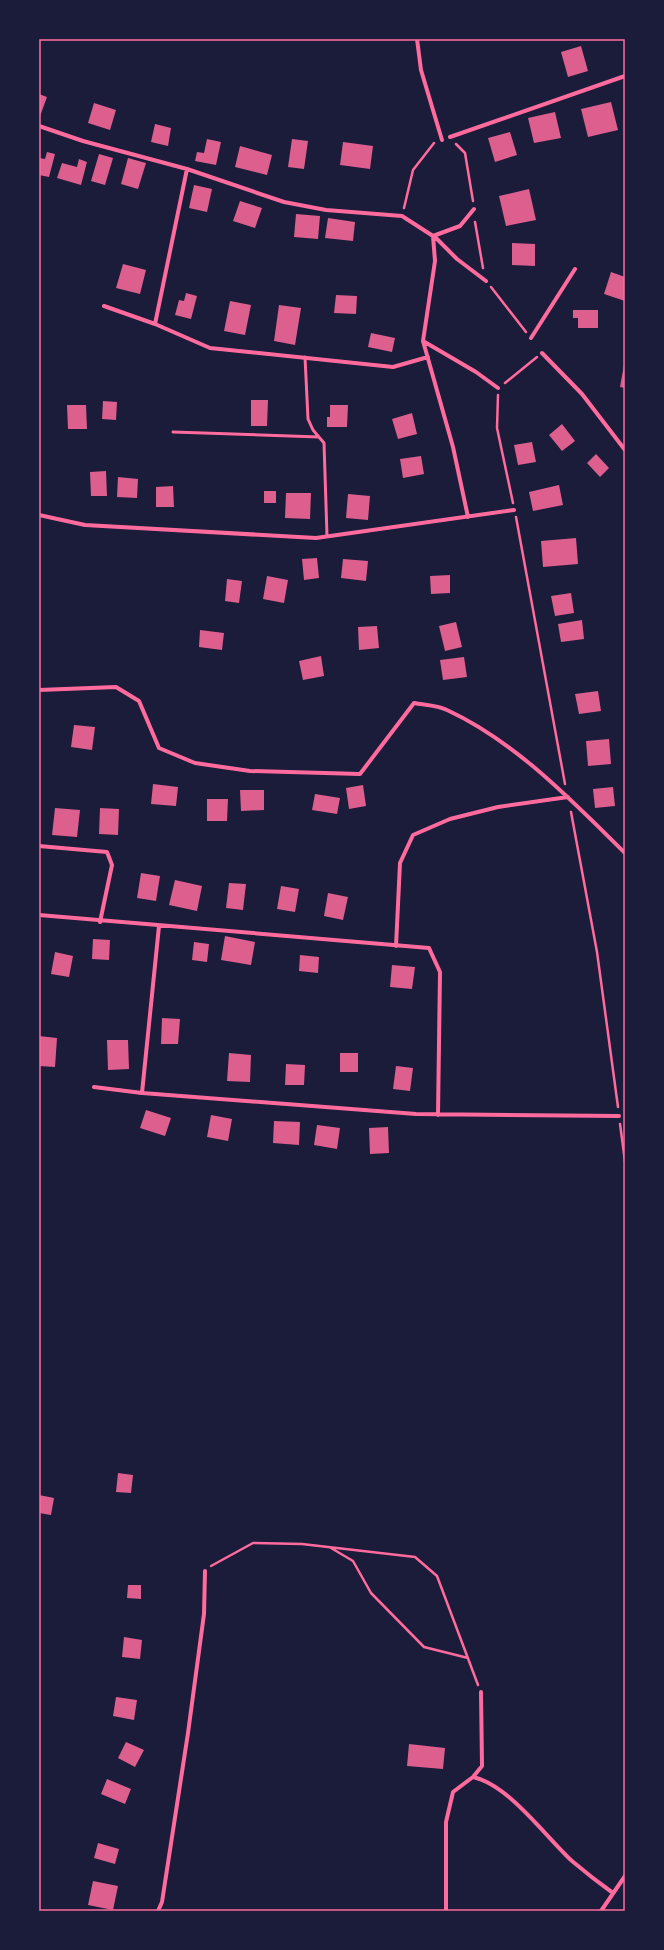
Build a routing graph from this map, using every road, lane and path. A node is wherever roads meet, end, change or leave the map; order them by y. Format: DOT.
graph roads {
  1 [pos="417,39"];
  2 [pos="625,76"];
  3 [pos="39,126"];
  4 [pos="450,137"];
  5 [pos="442,140"];
  6 [pos="187,169"];
  7 [pos="474,209"];
  8 [pos="402,216"];
  9 [pos="434,236"];
  10 [pos="575,269"];
  11 [pos="486,281"];
  12 [pos="104,306"];
  13 [pos="155,324"];
  14 [pos="531,338"];
  15 [pos="423,341"];
  16 [pos="542,353"];
  17 [pos="428,357"];
  18 [pos="305,358"];
  19 [pos="498,388"];
  20 [pos="172,432"];
  21 [pos="319,436"];
  22 [pos="625,450"];
  23 [pos="514,510"];
  24 [pos="39,515"];
  25 [pos="468,517"];
  26 [pos="327,536"];
  27 [pos="40,691"];
  28 [pos="568,797"];
  29 [pos="39,846"];
  30 [pos="625,853"];
  31 [pos="39,915"];
  32 [pos="100,922"];
  33 [pos="159,926"];
  34 [pos="396,946"];
  35 [pos="94,1087"];
  36 [pos="142,1093"];
  37 [pos="438,1114"];
  38 [pos="619,1116"];
  39 [pos="625,1161"];
  40 [pos="331,1547"];
  41 [pos="205,1571"];
  42 [pos="468,1659"];
  43 [pos="480,1692"];
  44 [pos="473,1778"];
  45 [pos="625,1876"];
  46 [pos="613,1894"];
  47 [pos="158,1911"];
  48 [pos="446,1911"];
  49 [pos="601,1911"];
  1 -- 5 [label="street"];
  2 -- 4 [label="street"];
  3 -- 6 [label="street"];
  4 -- 7 [label="path"];
  5 -- 8 [label="path"];
  6 -- 8 [label="street"];
  6 -- 13 [label="street"];
  7 -- 9 [label="street"];
  7 -- 11 [label="path"];
  8 -- 9 [label="street"];
  9 -- 11 [label="street"];
  9 -- 15 [label="street"];
  10 -- 14 [label="street"];
  11 -- 14 [label="path"];
  12 -- 13 [label="street"];
  13 -- 18 [label="street"];
  15 -- 17 [label="street"];
  15 -- 19 [label="street"];
  16 -- 19 [label="path"];
  16 -- 22 [label="street"];
  17 -- 18 [label="street"];
  17 -- 25 [label="street"];
  18 -- 21 [label="lane"];
  19 -- 23 [label="path"];
  20 -- 21 [label="lane"];
  21 -- 26 [label="lane"];
  23 -- 25 [label="street"];
  23 -- 28 [label="path"];
  24 -- 26 [label="street"];
  25 -- 26 [label="street"];
  27 -- 28 [label="street"];
  28 -- 30 [label="street"];
  28 -- 34 [label="street"];
  28 -- 38 [label="path"];
  29 -- 32 [label="street"];
  31 -- 32 [label="street"];
  32 -- 33 [label="street"];
  33 -- 34 [label="street"];
  33 -- 36 [label="street"];
  34 -- 37 [label="street"];
  35 -- 36 [label="street"];
  36 -- 37 [label="street"];
  37 -- 38 [label="street"];
  38 -- 39 [label="path"];
  40 -- 41 [label="path"];
  40 -- 42 [label="path"];
  40 -- 42 [label="path"];
  41 -- 47 [label="street"];
  42 -- 43 [label="path"];
  43 -- 44 [label="street"];
  44 -- 46 [label="street"];
  44 -- 48 [label="street"];
  45 -- 46 [label="street"];
  46 -- 49 [label="street"];
}
